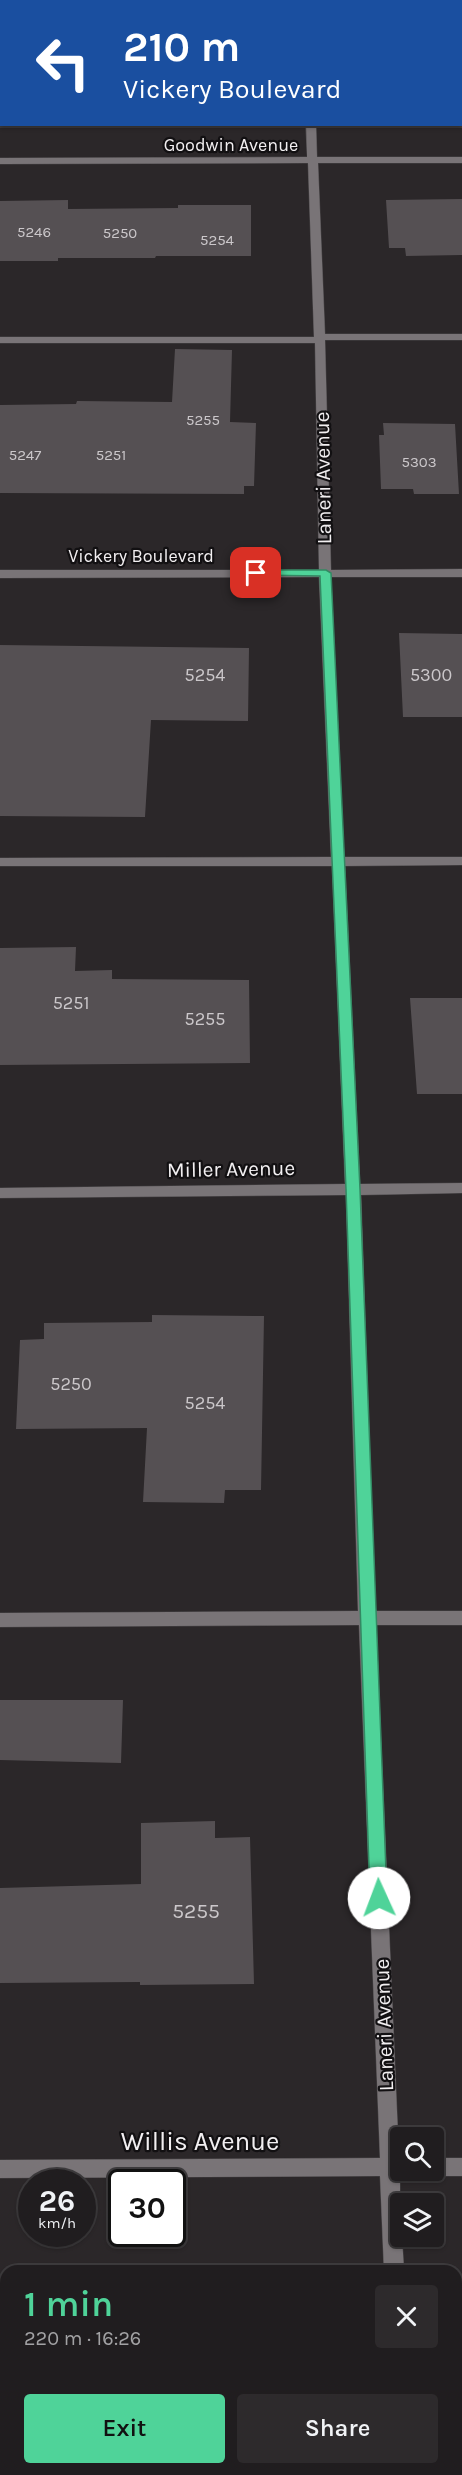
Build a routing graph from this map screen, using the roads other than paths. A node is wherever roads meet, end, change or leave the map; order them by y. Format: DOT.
graph roads {
  1 [pos="311,126"];
  2 [pos="462,160"];
  3 [pos="0,161"];
  4 [pos="312,161"];
  5 [pos="462,337"];
  6 [pos="320,339"];
  7 [pos="0,340"];
  8 [pos="326,573"];
  9 [pos="462,573"];
  10 [pos="0,574"];
  11 [pos="337,861"];
  12 [pos="462,861"];
  13 [pos="0,862"];
  14 [pos="462,1188"];
  15 [pos="353,1189"];
  16 [pos="0,1193"];
  17 [pos="367,1618"];
  18 [pos="462,1618"];
  19 [pos="0,1620"];
  20 [pos="393,2127"];
  21 [pos="390,2167"];
  22 [pos="444,2167"];
  23 [pos="462,2167"];
  24 [pos="0,2169"];
  25 [pos="395,2181"];
  26 [pos="394,2265"];
  1 -- 4 [label="street, Laneri Avenue"];
  2 -- 4 [label="street, Goodwin Avenue"];
  3 -- 4 [label="street, Goodwin Avenue"];
  4 -- 6 [label="street, Laneri Avenue"];
  5 -- 6 [label="street"];
  6 -- 7 [label="street"];
  6 -- 8 [label="street, Laneri Avenue"];
  8 -- 9 [label="street, Vickery Boulevard"];
  8 -- 10 [label="street, Vickery Boulevard"];
  8 -- 11 [label="street, Laneri Avenue"];
  11 -- 12 [label="street"];
  11 -- 13 [label="street"];
  11 -- 15 [label="street, Laneri Avenue"];
  14 -- 15 [label="street, Miller Avenue"];
  15 -- 16 [label="street, Miller Avenue"];
  15 -- 17 [label="street, Laneri Avenue"];
  17 -- 18 [label="street"];
  17 -- 19 [label="street"];
  17 -- 20 [label="street, Laneri Avenue"];
  21 -- 24 [label="street, Willis Avenue"];
  22 -- 23 [label="street"];
  25 -- 26 [label="street, Laneri Avenue"];
}
